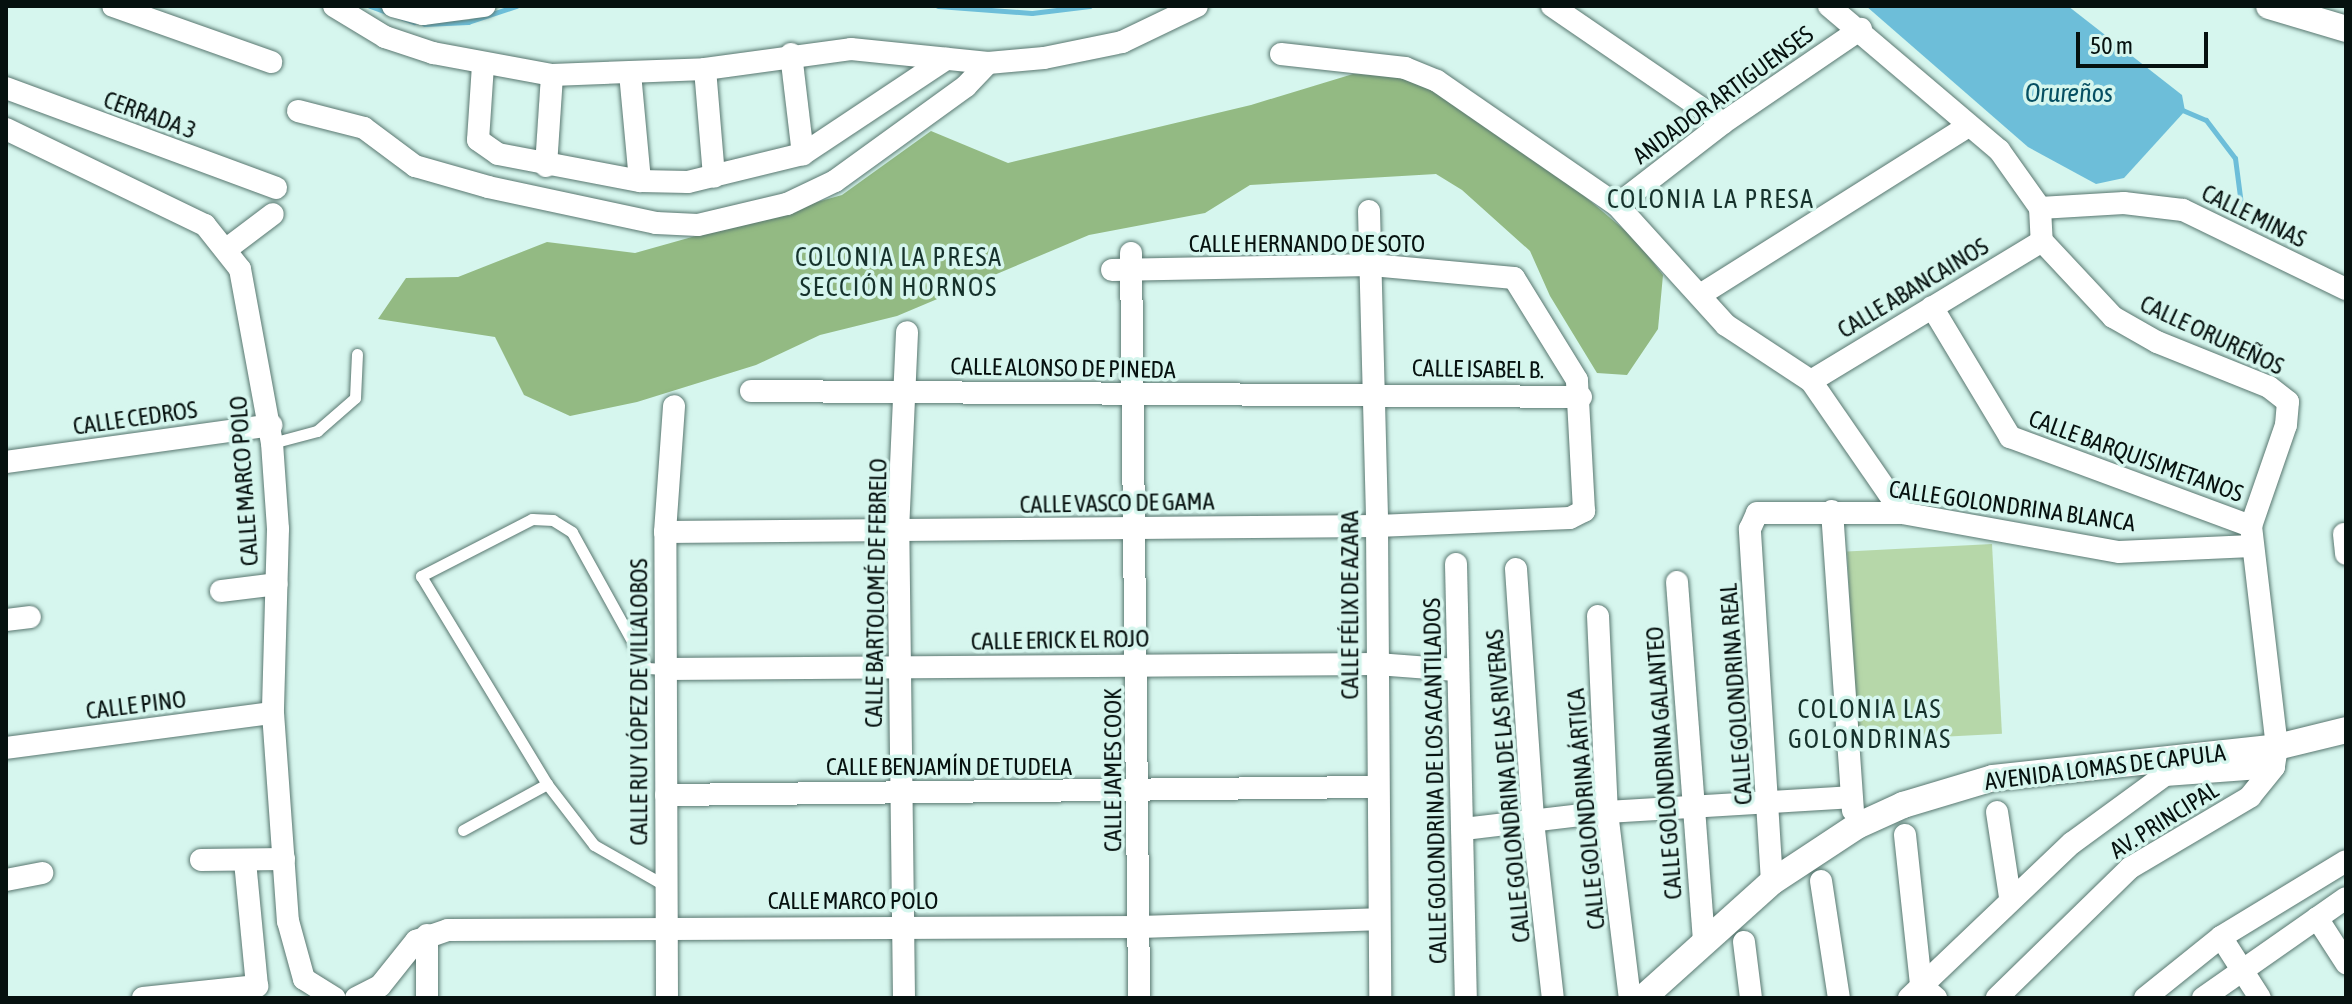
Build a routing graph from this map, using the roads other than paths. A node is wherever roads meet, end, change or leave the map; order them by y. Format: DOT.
graph roads {
  1 [pos="113,6"];
  2 [pos="334,6"];
  3 [pos="393,6"];
  4 [pos="482,6"];
  5 [pos="1197,6"];
  6 [pos="1552,6"];
  7 [pos="1829,6"];
  8 [pos="2269,6"];
  9 [pos="423,10"];
  10 [pos="1861,29"];
  11 [pos="2346,29"];
  12 [pos="791,54"];
  13 [pos="1281,54"];
  14 [pos="946,59"];
  15 [pos="271,62"];
  16 [pos="988,63"];
  17 [pos="483,65"];
  18 [pos="705,69"];
  19 [pos="630,73"];
  20 [pos="552,75"];
  21 [pos="6,88"];
  22 [pos="298,111"];
  23 [pos="1723,123"];
  24 [pos="1967,127"];
  25 [pos="6,129"];
  26 [pos="803,154"];
  27 [pos="546,166"];
  28 [pos="714,177"];
  29 [pos="640,181"];
  30 [pos="276,188"];
  31 [pos="1617,205"];
  32 [pos="2040,208"];
  33 [pos="1369,211"];
  34 [pos="273,214"];
  35 [pos="2042,241"];
  36 [pos="228,248"];
  37 [pos="1133,262"];
  38 [pos="1372,265"];
  39 [pos="1112,270"];
  40 [pos="2346,289"];
  41 [pos="1700,295"];
  42 [pos="1932,307"];
  43 [pos="907,332"];
  44 [pos="357,354"];
  45 [pos="1811,381"];
  46 [pos="751,391"];
  47 [pos="908,391"];
  48 [pos="1374,393"];
  49 [pos="1136,396"];
  50 [pos="1581,397"];
  51 [pos="674,406"];
  52 [pos="272,434"];
  53 [pos="6,462"];
  54 [pos="1766,510"];
  55 [pos="1832,511"];
  56 [pos="1902,513"];
  57 [pos="1377,526"];
  58 [pos="1136,529"];
  59 [pos="898,531"];
  60 [pos="665,532"];
  61 [pos="2251,536"];
  62 [pos="1456,564"];
  63 [pos="1516,569"];
  64 [pos="1677,582"];
  65 [pos="277,584"];
  66 [pos="221,591"];
  67 [pos="1598,616"];
  68 [pos="30,617"];
  69 [pos="6,620"];
  70 [pos="1377,664"];
  71 [pos="1138,665"];
  72 [pos="665,669"];
  73 [pos="900,669"];
  74 [pos="1456,670"];
  75 [pos="273,713"];
  76 [pos="2346,730"];
  77 [pos="6,748"];
  78 [pos="2276,757"];
  79 [pos="547,784"];
  80 [pos="1375,787"];
  81 [pos="1140,792"];
  82 [pos="901,793"];
  83 [pos="666,795"];
  84 [pos="1850,797"];
  85 [pos="1769,804"];
  86 [pos="1693,807"];
  87 [pos="1607,812"];
  88 [pos="1997,812"];
  89 [pos="1533,821"];
  90 [pos="1857,826"];
  91 [pos="1464,829"];
  92 [pos="463,830"];
  93 [pos="1905,835"];
  94 [pos="284,859"];
  95 [pos="201,860"];
  96 [pos="2346,861"];
  97 [pos="245,862"];
  98 [pos="42,873"];
  99 [pos="6,880"];
  100 [pos="1821,881"];
  101 [pos="1772,882"];
  102 [pos="666,886"];
  103 [pos="2010,897"];
  104 [pos="2346,898"];
  105 [pos="2317,918"];
  106 [pos="1377,919"];
  107 [pos="904,927"];
  108 [pos="1140,927"];
  109 [pos="667,928"];
  110 [pos="427,935"];
  111 [pos="2221,937"];
  112 [pos="1704,940"];
  113 [pos="1744,942"];
  114 [pos="2346,963"];
  115 [pos="2241,967"];
  116 [pos="1922,994"];
  117 [pos="143,998"];
  118 [pos="334,998"];
  119 [pos="356,998"];
  120 [pos="427,998"];
  121 [pos="667,998"];
  122 [pos="904,998"];
  123 [pos="1139,998"];
  124 [pos="1380,998"];
  125 [pos="1466,998"];
  126 [pos="1553,998"];
  127 [pos="1630,998"];
  128 [pos="1643,998"];
  129 [pos="1751,998"];
  130 [pos="1839,998"];
  131 [pos="1997,998"];
  132 [pos="2145,998"];
  133 [pos="2203,998"];
  134 [pos="2260,998"];
  1 -- 15 [label="street"];
  2 -- 17 [label="street"];
  3 -- 9 [label="street"];
  4 -- 9 [label="street"];
  5 -- 16 [label="street"];
  6 -- 23 [label="street"];
  7 -- 10 [label="street"];
  8 -- 11 [label="street"];
  10 -- 23 [label="street, ANDADOR ARTIGUENSES"];
  10 -- 24 [label="street"];
  12 -- 14 [label="street"];
  12 -- 18 [label="street"];
  12 -- 26 [label="street"];
  13 -- 31 [label="street"];
  14 -- 16 [label="street"];
  14 -- 26 [label="street"];
  16 -- 22 [label="street"];
  17 -- 20 [label="street"];
  17 -- 27 [label="street"];
  18 -- 19 [label="street"];
  18 -- 28 [label="street"];
  19 -- 20 [label="street"];
  19 -- 29 [label="street"];
  20 -- 27 [label="street"];
  21 -- 30 [label="street, CERRADA 3"];
  23 -- 31 [label="street, ANDADOR ARTIGUENSES"];
  24 -- 32 [label="street"];
  24 -- 41 [label="street"];
  25 -- 36 [label="street, CALLE MARCO POLO"];
  26 -- 28 [label="street"];
  27 -- 29 [label="street"];
  28 -- 29 [label="street"];
  31 -- 41 [label="street"];
  32 -- 35 [label="street"];
  32 -- 40 [label="street, CALLE MINAS"];
  33 -- 38 [label="street, CALLE FÉLIX DE AZARA"];
  34 -- 36 [label="street"];
  35 -- 42 [label="street, CALLE ABANCAINOS"];
  35 -- 61 [label="street, CALLE ORUREÑOS"];
  36 -- 52 [label="street, CALLE MARCO POLO"];
  37 -- 38 [label="street, CALLE HERNANDO DE SOTO"];
  37 -- 39 [label="street, CALLE HERNANDO DE SOTO"];
  37 -- 49 [label="street, CALLE JAMES COOK"];
  38 -- 48 [label="street, CALLE FÉLIX DE AZARA"];
  38 -- 50 [label="street, CALLE HERNANDO DE SOTO"];
  41 -- 45 [label="street"];
  42 -- 45 [label="street, CALLE ABANCAINOS"];
  42 -- 61 [label="street, CALLE BARQUISIMETANOS"];
  43 -- 47 [label="street, CALLE BARTOLOMÉ DE FEBRELO"];
  44 -- 52 [label="lane"];
  45 -- 56 [label="street"];
  46 -- 47 [label="street, CALLE ALONSO DE PINEDA"];
  47 -- 49 [label="street, CALLE ALONSO DE PINEDA"];
  47 -- 59 [label="street, CALLE BARTOLOMÉ DE FEBRELO"];
  48 -- 49 [label="street, CALLE ALONSO DE PINEDA"];
  48 -- 50 [label="street, CALLE ISABEL B."];
  48 -- 57 [label="street, CALLE FÉLIX DE AZARA"];
  49 -- 58 [label="street, CALLE JAMES COOK"];
  50 -- 57 [label="street, CALLE VASCO DE GAMA"];
  51 -- 60 [label="street, CALLE RUY LÓPEZ DE VILLALOBOS"];
  52 -- 53 [label="street, CALLE CEDROS"];
  52 -- 65 [label="street, CALLE MARCO POLO"];
  54 -- 55 [label="street, CALLE GOLONDRINA BLANCA"];
  54 -- 85 [label="street, CALLE GOLONDRINA REAL"];
  55 -- 56 [label="street, CALLE GOLONDRINA BLANCA"];
  55 -- 84 [label="street"];
  56 -- 61 [label="street, CALLE GOLONDRINA BLANCA"];
  57 -- 58 [label="street, CALLE VASCO DE GAMA"];
  57 -- 70 [label="street, CALLE FÉLIX DE AZARA"];
  58 -- 59 [label="street, CALLE VASCO DE GAMA"];
  58 -- 71 [label="street, CALLE JAMES COOK"];
  59 -- 60 [label="street, CALLE VASCO DE GAMA"];
  59 -- 73 [label="street, CALLE BARTOLOMÉ DE FEBRELO"];
  60 -- 72 [label="street, CALLE RUY LÓPEZ DE VILLALOBOS"];
  61 -- 78 [label="street"];
  62 -- 74 [label="street, CALLE GOLONDRINA DE LOS ACANTILADOS"];
  63 -- 89 [label="street, CALLE GOLONDRINA DE LAS RIVERAS"];
  64 -- 86 [label="street, CALLE GOLONDRINA GALANTEO"];
  65 -- 66 [label="street"];
  65 -- 75 [label="street, CALLE MARCO POLO"];
  67 -- 87 [label="street, CALLE GOLONDRINA ÁRTICA"];
  68 -- 69 [label="street"];
  70 -- 71 [label="street, CALLE ERICK EL ROJO"];
  70 -- 74 [label="street, CALLE ERICK EL ROJO"];
  70 -- 80 [label="street, CALLE FÉLIX DE AZARA"];
  71 -- 73 [label="street, CALLE ERICK EL ROJO"];
  71 -- 81 [label="street, CALLE JAMES COOK"];
  72 -- 73 [label="street, CALLE ERICK EL ROJO"];
  72 -- 79 [label="lane"];
  72 -- 83 [label="street, CALLE RUY LÓPEZ DE VILLALOBOS"];
  73 -- 82 [label="street, CALLE BARTOLOMÉ DE FEBRELO"];
  74 -- 91 [label="street, CALLE GOLONDRINA DE LOS ACANTILADOS"];
  75 -- 77 [label="street, CALLE PINO"];
  75 -- 94 [label="street, CALLE MARCO POLO"];
  76 -- 78 [label="street, AVENIDA LOMAS DE CAPULA"];
  78 -- 90 [label="street, AVENIDA LOMAS DE CAPULA"];
  78 -- 103 [label="street"];
  78 -- 131 [label="street, AV. PRINCIPAL"];
  79 -- 92 [label="lane"];
  79 -- 102 [label="lane"];
  80 -- 81 [label="street, CALLE BENJAMÍN DE TUDELA"];
  80 -- 106 [label="street, CALLE FÉLIX DE AZARA"];
  81 -- 82 [label="street, CALLE BENJAMÍN DE TUDELA"];
  81 -- 108 [label="street, CALLE JAMES COOK"];
  82 -- 83 [label="street, CALLE BENJAMÍN DE TUDELA"];
  82 -- 107 [label="street, CALLE BARTOLOMÉ DE FEBRELO"];
  83 -- 102 [label="street, CALLE RUY LÓPEZ DE VILLALOBOS"];
  84 -- 85 [label="street"];
  84 -- 90 [label="street"];
  85 -- 86 [label="street"];
  85 -- 101 [label="street, CALLE GOLONDRINA REAL"];
  86 -- 87 [label="street"];
  86 -- 112 [label="street, CALLE GOLONDRINA GALANTEO"];
  87 -- 89 [label="street"];
  87 -- 127 [label="street, CALLE GOLONDRINA ÁRTICA"];
  88 -- 103 [label="street"];
  89 -- 91 [label="street"];
  89 -- 126 [label="street, CALLE GOLONDRINA DE LAS RIVERAS"];
  90 -- 101 [label="street, AVENIDA LOMAS DE CAPULA"];
  91 -- 125 [label="street, CALLE GOLONDRINA DE LOS ACANTILADOS"];
  93 -- 116 [label="street"];
  94 -- 97 [label="street"];
  94 -- 118 [label="street, CALLE MARCO POLO"];
  95 -- 97 [label="street"];
  96 -- 111 [label="street"];
  97 -- 117 [label="street"];
  98 -- 99 [label="street"];
  100 -- 130 [label="street"];
  101 -- 112 [label="street, AVENIDA LOMAS DE CAPULA"];
  102 -- 109 [label="street, CALLE RUY LÓPEZ DE VILLALOBOS"];
  103 -- 116 [label="street"];
  104 -- 105 [label="street"];
  105 -- 114 [label="street"];
  105 -- 115 [label="street"];
  106 -- 108 [label="street, CALLE MARCO POLO"];
  106 -- 124 [label="street, CALLE FÉLIX DE AZARA"];
  107 -- 108 [label="street, CALLE MARCO POLO"];
  107 -- 109 [label="street, CALLE MARCO POLO"];
  107 -- 122 [label="street, CALLE BARTOLOMÉ DE FEBRELO"];
  108 -- 123 [label="street, CALLE JAMES COOK"];
  109 -- 110 [label="street, CALLE MARCO POLO"];
  109 -- 121 [label="street, CALLE RUY LÓPEZ DE VILLALOBOS"];
  110 -- 119 [label="street"];
  110 -- 120 [label="street"];
  111 -- 115 [label="street"];
  111 -- 132 [label="street"];
  112 -- 128 [label="street, AVENIDA LOMAS DE CAPULA"];
  113 -- 129 [label="street"];
  115 -- 133 [label="street"];
  115 -- 134 [label="street"];
}
